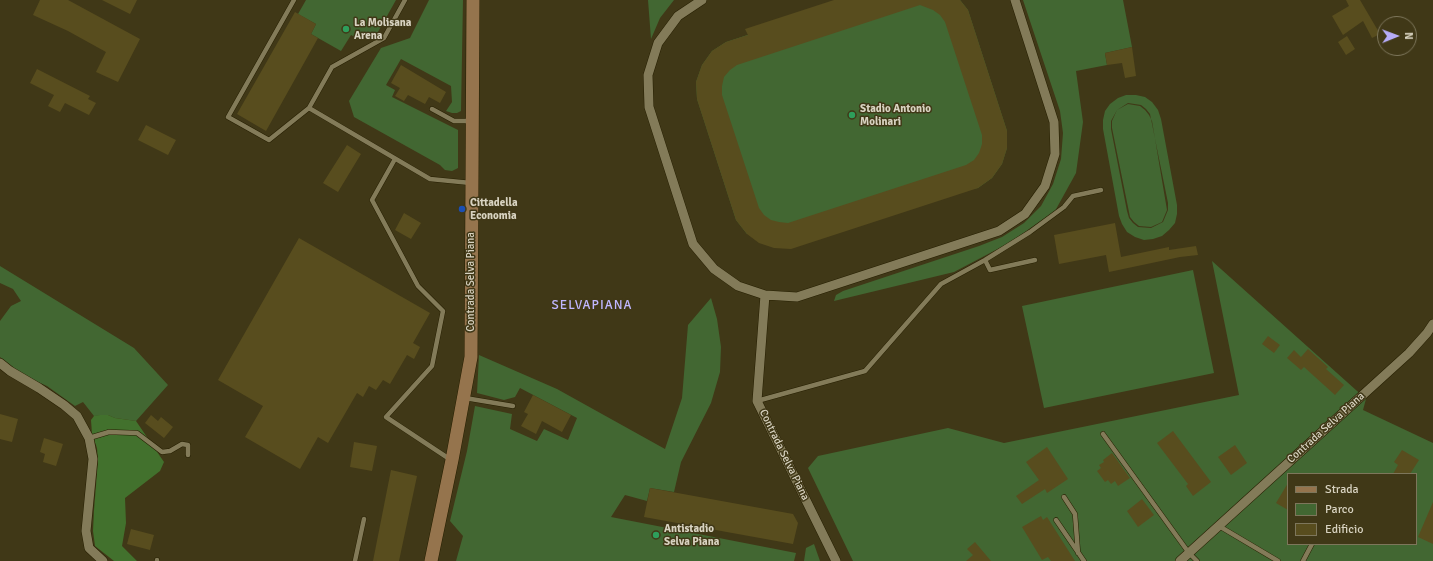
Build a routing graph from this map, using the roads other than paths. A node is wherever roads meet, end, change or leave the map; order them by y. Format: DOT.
graph roads {
  1 [pos="294,0"];
  2 [pos="405,0"];
  3 [pos="473,0"];
  4 [pos="702,0"];
  5 [pos="1015,0"];
  6 [pos="309,108"];
  7 [pos="432,109"];
  8 [pos="472,121"];
  9 [pos="395,159"];
  10 [pos="472,183"];
  11 [pos="1101,190"];
  12 [pos="985,260"];
  13 [pos="1035,260"];
  14 [pos="765,295"];
  15 [pos="1433,324"];
  16 [pos="0,363"];
  17 [pos="464,398"];
  18 [pos="757,401"];
  19 [pos="514,406"];
  20 [pos="1103,434"];
  21 [pos="89,438"];
  22 [pos="188,455"];
  23 [pos="452,460"];
  24 [pos="1064,497"];
  25 [pos="364,519"];
  26 [pos="1056,520"];
  27 [pos="1218,526"];
  28 [pos="1311,545"];
  29 [pos="1078,553"];
  30 [pos="1189,554"];
  31 [pos="103,561"];
  32 [pos="355,561"];
  33 [pos="431,561"];
  34 [pos="836,561"];
  35 [pos="1084,561"];
  36 [pos="1180,561"];
  37 [pos="1197,561"];
  38 [pos="1278,561"];
  39 [pos="1303,561"];
  1 -- 6 [label="lane"];
  2 -- 6 [label="lane"];
  3 -- 8 [label="street, Contrada Selva Piana"];
  4 -- 14 [label="street"];
  5 -- 14 [label="street"];
  6 -- 9 [label="lane"];
  7 -- 8 [label="lane"];
  8 -- 10 [label="street, Contrada Selva Piana"];
  9 -- 10 [label="lane"];
  9 -- 23 [label="lane"];
  10 -- 17 [label="street, Contrada Selva Piana"];
  11 -- 12 [label="lane"];
  12 -- 13 [label="lane"];
  12 -- 18 [label="lane"];
  14 -- 18 [label="street, Contrada Selva Piana"];
  15 -- 27 [label="street, Contrada Selva Piana"];
  16 -- 21 [label="street"];
  17 -- 19 [label="lane"];
  17 -- 23 [label="street, Contrada Selva Piana"];
  18 -- 34 [label="street, Contrada Selva Piana"];
  20 -- 30 [label="lane"];
  21 -- 22 [label="lane"];
  21 -- 31 [label="street"];
  23 -- 33 [label="street, Contrada Selva Piana"];
  24 -- 29 [label="lane"];
  25 -- 32 [label="lane"];
  26 -- 29 [label="lane"];
  27 -- 30 [label="street, Contrada Selva Piana"];
  27 -- 38 [label="lane"];
  28 -- 39 [label="lane"];
  29 -- 35 [label="lane"];
  30 -- 36 [label="street, Contrada Selva Piana"];
  30 -- 37 [label="lane"];
}
